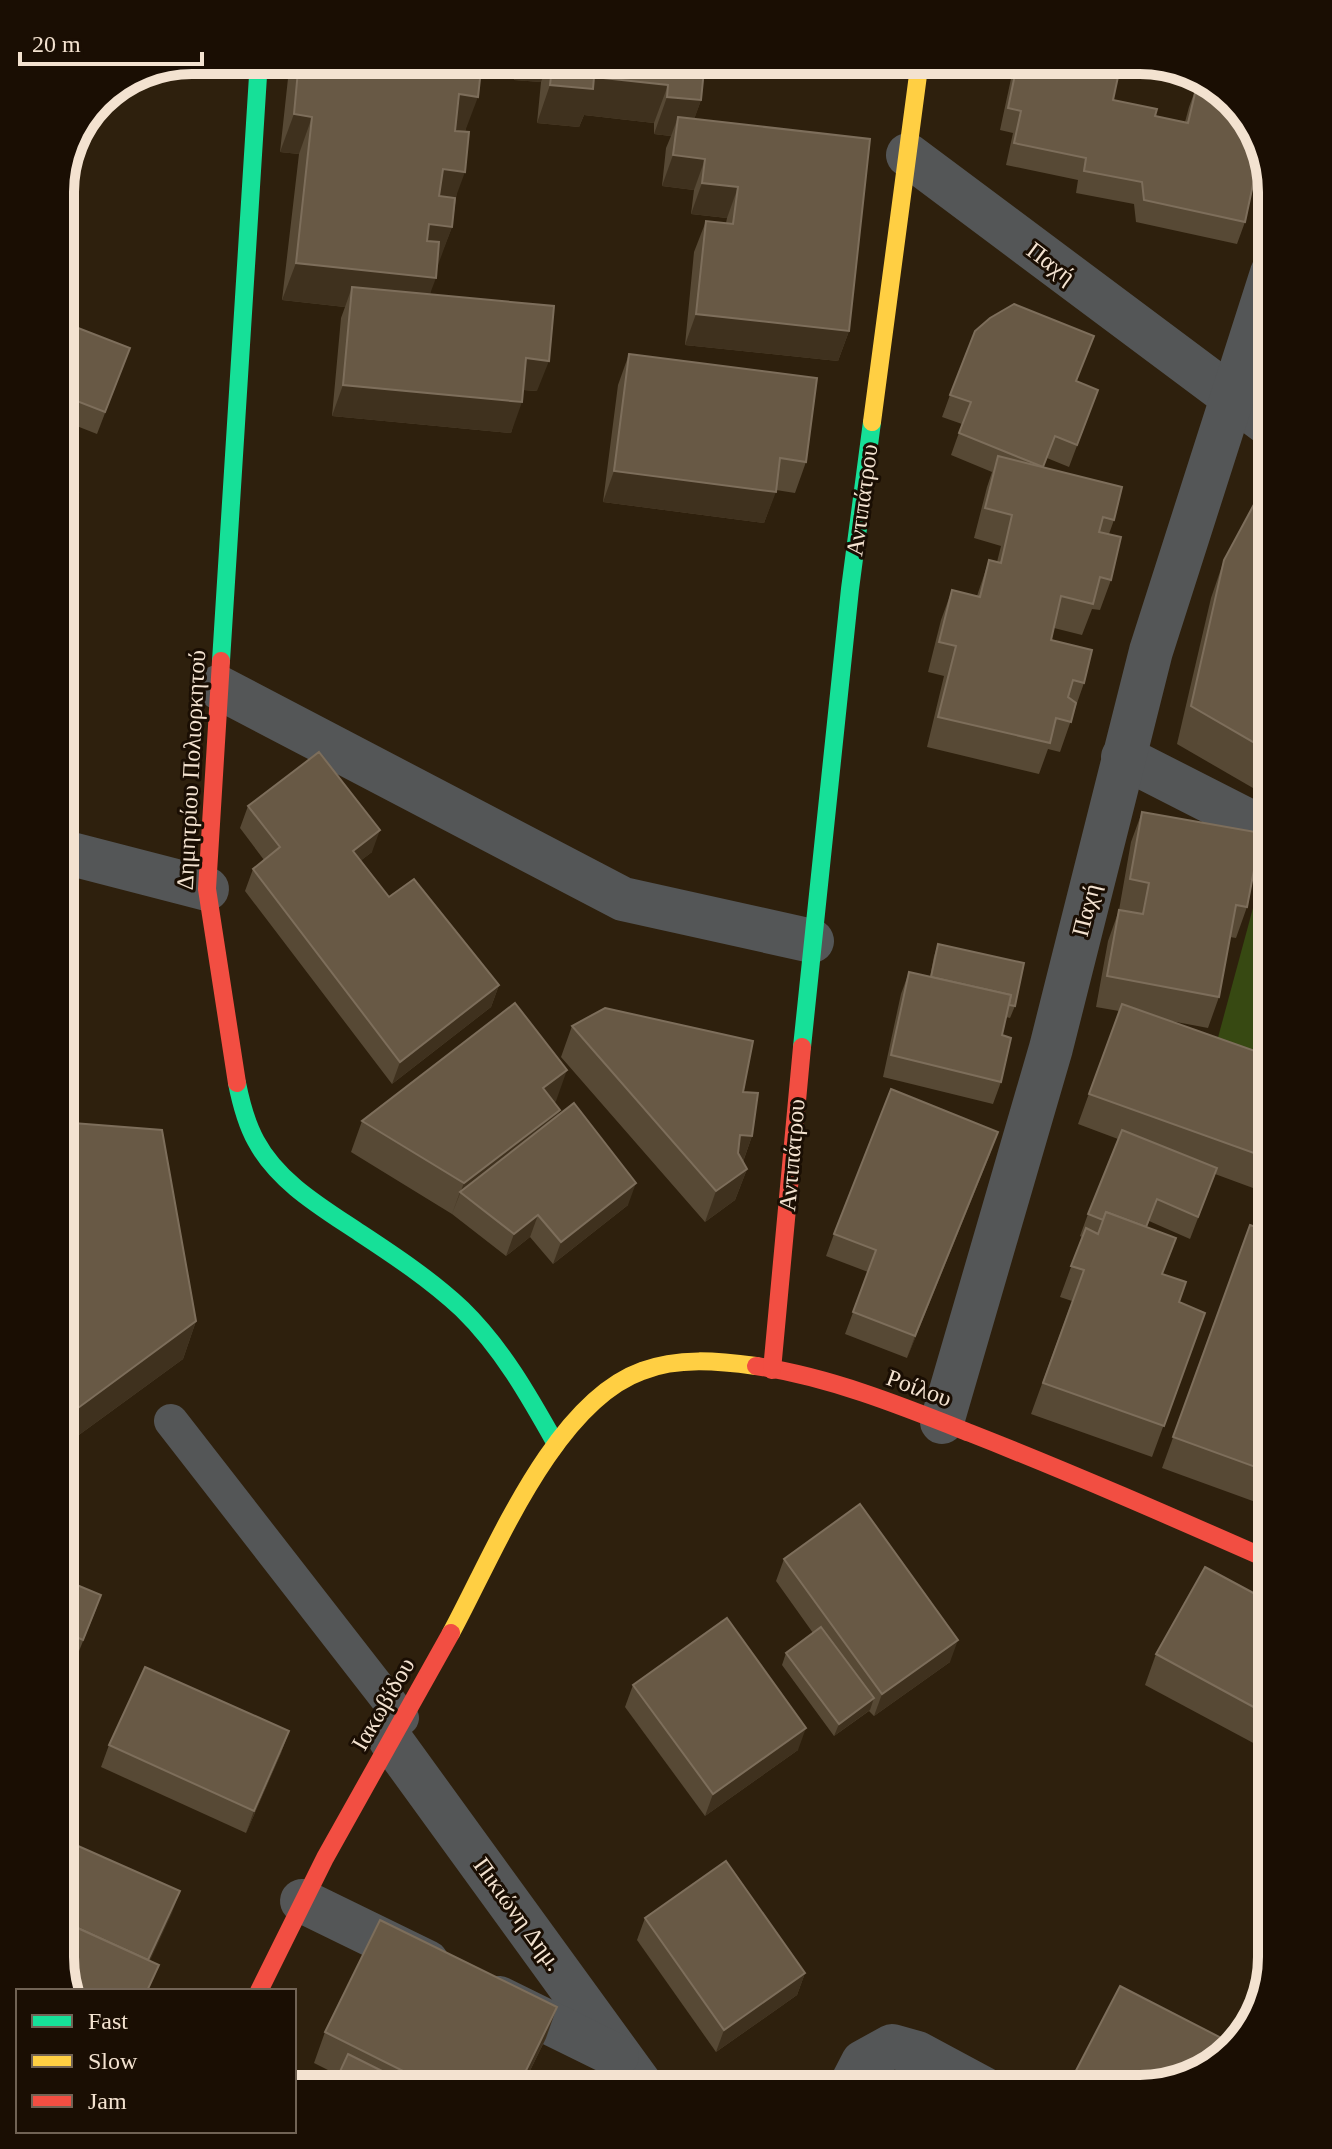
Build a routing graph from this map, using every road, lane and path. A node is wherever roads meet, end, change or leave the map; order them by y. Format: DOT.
graph roads {
  1 [pos="258,74"];
  2 [pos="918,74"];
  3 [pos="908,155"];
  4 [pos="1258,319"];
  5 [pos="1234,399"];
  6 [pos="1258,417"];
  7 [pos="218,687"];
  8 [pos="1123,757"];
  9 [pos="1258,826"];
  10 [pos="74,855"];
  11 [pos="207,889"];
  12 [pos="812,941"];
  13 [pos="772,1370"];
  14 [pos="171,1421"];
  15 [pos="942,1422"];
  16 [pos="556,1444"];
  17 [pos="1258,1555"];
  18 [pos="396,1729"];
  19 [pos="302,1901"];
  20 [pos="260,1989"];
  21 [pos="634,2074"];
  22 [pos="856,2075"];
  23 [pos="958,2075"];
  1 -- 7 [label="street, Δημητρίου Πολιορκητού"];
  2 -- 3 [label="street, Αντιπάτρου"];
  3 -- 5 [label="street, Παχή"];
  3 -- 12 [label="street, Αντιπάτρου"];
  4 -- 5 [label="street, Παχή"];
  5 -- 6 [label="street, Παχή"];
  5 -- 8 [label="street, Παχή"];
  7 -- 11 [label="street, Δημητρίου Πολιορκητού"];
  7 -- 12 [label="street"];
  8 -- 9 [label="street"];
  8 -- 15 [label="street, Παχή"];
  10 -- 11 [label="street"];
  11 -- 16 [label="street, Δημητρίου Πολιορκητού"];
  12 -- 13 [label="street, Αντιπάτρου"];
  13 -- 15 [label="street, Ροίλου"];
  13 -- 16 [label="street, Ροίλου"];
  14 -- 18 [label="lane"];
  15 -- 17 [label="street, Ροίλου"];
  16 -- 18 [label="street, Ιακωβίδου"];
  18 -- 19 [label="street, Ιακωβίδου"];
  18 -- 21 [label="street, Πικιώνη Δημ."];
  19 -- 20 [label="street, Ιακωβίδου"];
  19 -- 21 [label="street"];
  22 -- 23 [label="street"];
}
